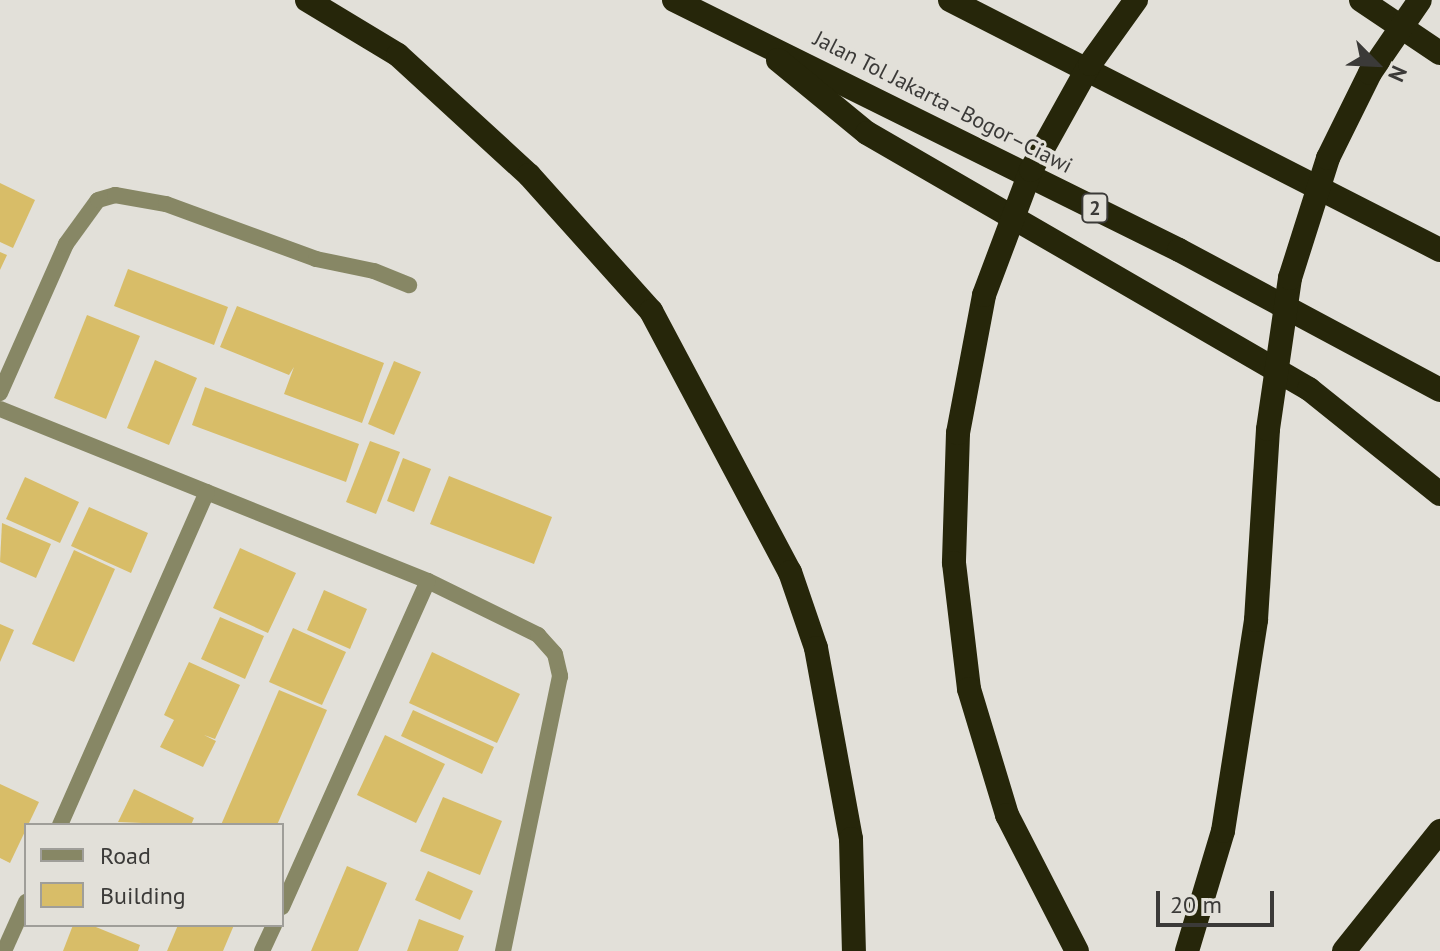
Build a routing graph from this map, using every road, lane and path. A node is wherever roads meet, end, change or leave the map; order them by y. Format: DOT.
graph roads {
  1 [pos="307,0"];
  2 [pos="674,0"];
  3 [pos="950,0"];
  4 [pos="1136,0"];
  5 [pos="1361,0"];
  6 [pos="1420,0"];
  7 [pos="746,33"];
  8 [pos="1440,53"];
  9 [pos="1440,250"];
  10 [pos="409,285"];
  11 [pos="1440,390"];
  12 [pos="0,393"];
  13 [pos="0,409"];
  14 [pos="207,492"];
  15 [pos="1440,494"];
  16 [pos="428,581"];
  17 [pos="61,823"];
  18 [pos="1440,831"];
  19 [pos="284,903"];
  20 [pos="24,906"];
  21 [pos="273,927"];
  22 [pos="4,951"];
  23 [pos="262,951"];
  24 [pos="503,951"];
  25 [pos="854,951"];
  26 [pos="1077,951"];
  27 [pos="1187,951"];
  28 [pos="1344,951"];
  1 -- 25 [label="highway"];
  2 -- 7 [label="highway, Jalan Tol Jakarta–Bogor–Ciawi / 2"];
  3 -- 9 [label="highway"];
  4 -- 26 [label="highway, bridge"];
  5 -- 8 [label="highway"];
  6 -- 27 [label="highway, bridge"];
  7 -- 11 [label="highway, Jalan Tol Jakarta–Bogor–Ciawi / 2"];
  7 -- 15 [label="highway"];
  10 -- 12 [label="street"];
  13 -- 14 [label="street"];
  14 -- 16 [label="street"];
  14 -- 17 [label="street"];
  16 -- 19 [label="street"];
  16 -- 24 [label="street"];
  18 -- 28 [label="highway"];
  20 -- 22 [label="street"];
  21 -- 23 [label="street"];
}
